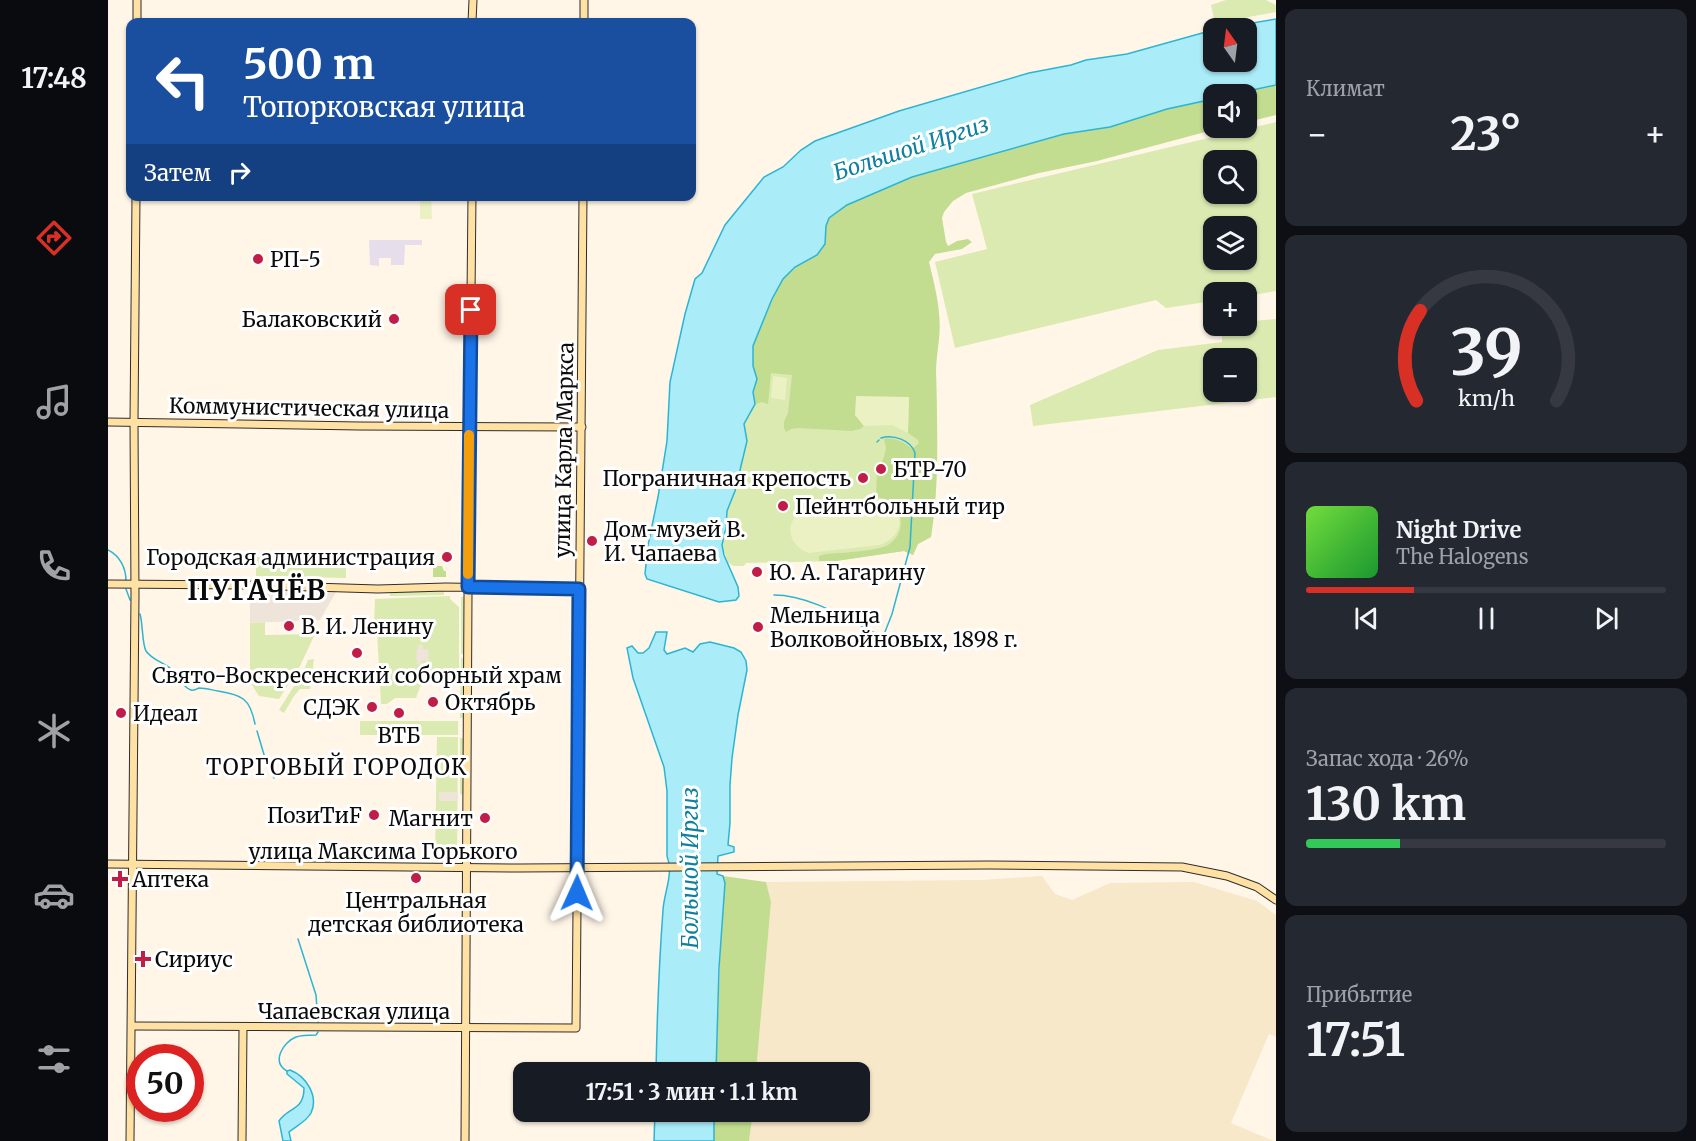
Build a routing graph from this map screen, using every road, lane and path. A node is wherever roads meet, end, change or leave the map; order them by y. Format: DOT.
graph roads {
  1 [pos="137,0"];
  2 [pos="473,0"];
  3 [pos="584,0"];
  4 [pos="137,18"];
  5 [pos="472,18"];
  6 [pos="584,18"];
  7 [pos="136,201"];
  8 [pos="472,201"];
  9 [pos="583,201"];
  10 [pos="108,422"];
  11 [pos="134,422"];
  12 [pos="470,427"];
  13 [pos="582,427"];
  14 [pos="108,584"];
  15 [pos="135,584"];
  16 [pos="468,587"];
  17 [pos="579,589"];
  18 [pos="108,864"];
  19 [pos="133,864"];
  20 [pos="466,867"];
  21 [pos="578,868"];
  22 [pos="1276,900"];
  23 [pos="132,1026"];
  24 [pos="243,1027"];
  25 [pos="466,1028"];
  26 [pos="576,1028"];
  27 [pos="130,1141"];
  28 [pos="242,1141"];
  29 [pos="465,1141"];
  1 -- 4 [label="street"];
  2 -- 5 [label="street"];
  3 -- 6 [label="street"];
  7 -- 11 [label="street"];
  8 -- 12 [label="street"];
  9 -- 13 [label="street, улица Карла Маркса"];
  10 -- 11 [label="street, Коммунистическая улица"];
  11 -- 12 [label="street, Коммунистическая улица"];
  11 -- 15 [label="street"];
  12 -- 13 [label="street, Коммунистическая улица"];
  12 -- 16 [label="street"];
  13 -- 17 [label="street, улица Карла Маркса"];
  14 -- 15 [label="street"];
  15 -- 16 [label="street"];
  15 -- 19 [label="street"];
  16 -- 17 [label="street"];
  16 -- 20 [label="street"];
  17 -- 21 [label="street, улица Карла Маркса"];
  18 -- 19 [label="street, улица Максима Горького"];
  19 -- 20 [label="street, улица Максима Горького"];
  19 -- 23 [label="street"];
  20 -- 21 [label="street, улица Максима Горького"];
  20 -- 25 [label="street"];
  21 -- 22 [label="street, улица Максима Горького"];
  21 -- 26 [label="street, улица Карла Маркса"];
  23 -- 24 [label="street, Чапаевская улица"];
  23 -- 27 [label="street"];
  24 -- 25 [label="street, Чапаевская улица"];
  24 -- 28 [label="street"];
  25 -- 26 [label="street, Чапаевская улица"];
  25 -- 29 [label="street"];
}
